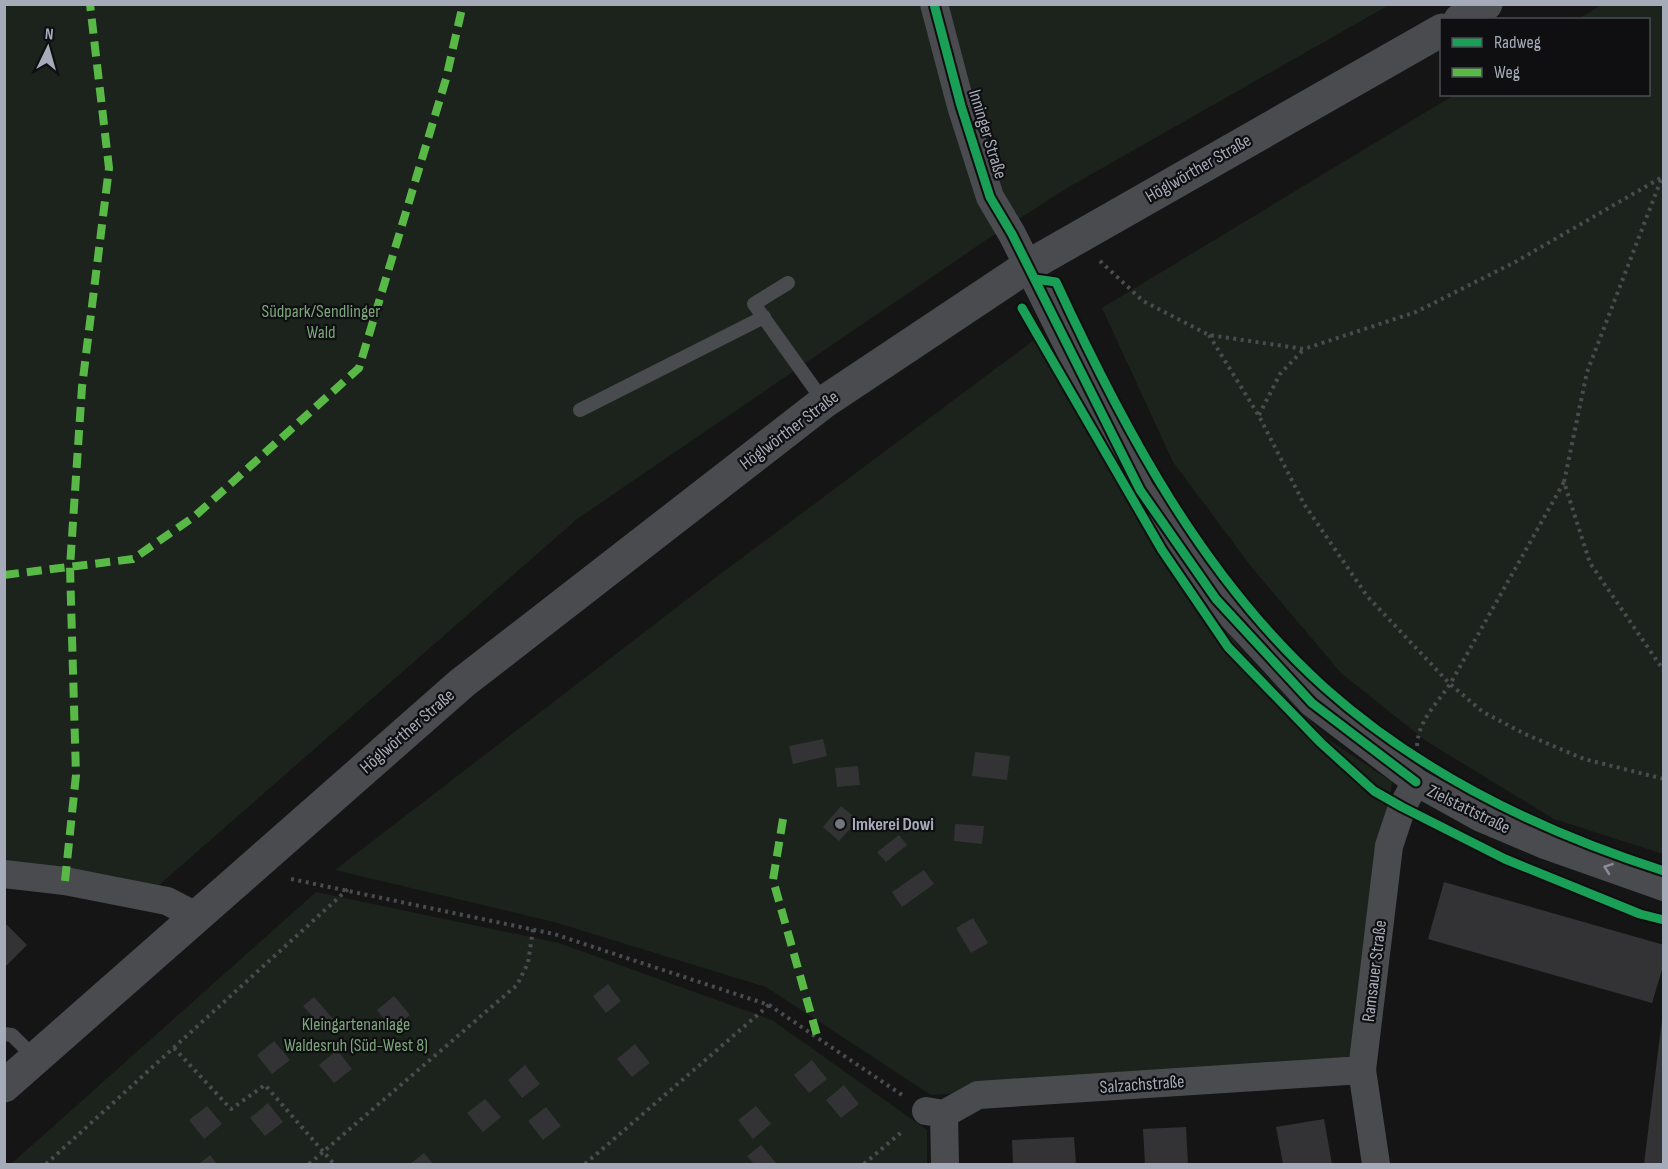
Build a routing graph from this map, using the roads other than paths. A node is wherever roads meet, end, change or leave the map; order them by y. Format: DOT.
graph roads {
  1 [pos="934,4"];
  2 [pos="1486,4"];
  3 [pos="1463,18"];
  4 [pos="1440,31"];
  5 [pos="1028,266"];
  6 [pos="788,283"];
  7 [pos="764,317"];
  8 [pos="824,402"];
  9 [pos="580,410"];
  10 [pos="1416,769"];
  11 [pos="4,874"];
  12 [pos="1664,887"];
  13 [pos="196,916"];
  14 [pos="4,1034"];
  15 [pos="35,1058"];
  16 [pos="1362,1070"];
  17 [pos="4,1086"];
  18 [pos="945,1164"];
  19 [pos="1376,1164"];
  1 -- 5 [label="street, Inninger Straße"];
  2 -- 3 [label="street"];
  4 -- 5 [label="street, Höglwörther Straße"];
  5 -- 8 [label="street, Höglwörther Straße"];
  5 -- 10 [label="street, Zielstattstraße"];
  6 -- 7 [label="lane"];
  7 -- 8 [label="lane"];
  7 -- 9 [label="lane"];
  8 -- 13 [label="street, Höglwörther Straße"];
  12 -- 10 [label="street, Zielstattstraße, one-way"];
  10 -- 16 [label="street, Ramsauer Straße"];
  11 -- 13 [label="street"];
  13 -- 15 [label="street, Höglwörther Straße"];
  14 -- 15 [label="lane"];
  15 -- 17 [label="street, Höglwörther Straße"];
  16 -- 18 [label="street, Salzachstraße"];
  16 -- 19 [label="street, Ramsauer Straße"];
}
